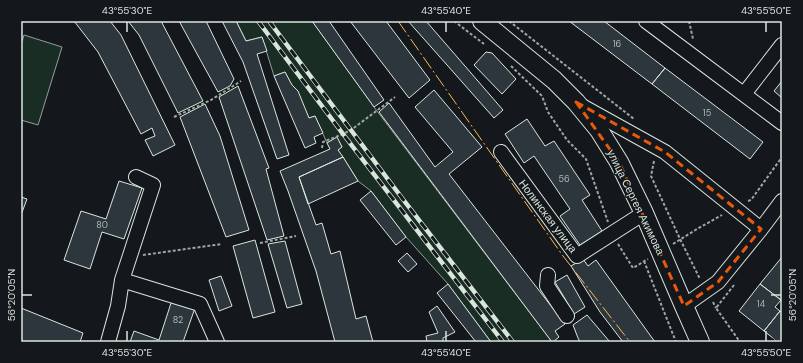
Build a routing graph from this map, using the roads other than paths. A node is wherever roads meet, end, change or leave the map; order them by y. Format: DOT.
graph roads {
  1 [pos="482,21"];
  2 [pos="646,21"];
  3 [pos="782,45"];
  4 [pos="744,94"];
  5 [pos="576,102"];
  6 [pos="782,123"];
  7 [pos="501,152"];
  8 [pos="136,176"];
  9 [pos="782,201"];
  10 [pos="644,213"];
  11 [pos="761,229"];
  12 [pos="548,275"];
  13 [pos="122,280"];
  14 [pos="684,306"];
  15 [pos="567,316"];
  16 [pos="700,340"];
  17 [pos="108,342"];
  18 [pos="217,342"];
  1 -- 5 [label="main road, улица Сергея Акимова"];
  2 -- 4 [label="street"];
  3 -- 4 [label="street"];
  4 -- 6 [label="street"];
  5 -- 10 [label="main road, улица Сергея Акимова"];
  5 -- 11 [label="street"];
  7 -- 10 [label="street, Нолинская улица"];
  8 -- 13 [label="street"];
  9 -- 11 [label="street"];
  10 -- 14 [label="main road, улица Сергея Акимова"];
  11 -- 14 [label="street"];
  12 -- 15 [label="street"];
  13 -- 17 [label="street"];
  13 -- 18 [label="street"];
  14 -- 16 [label="main road, улица Сергея Акимова"];
}
